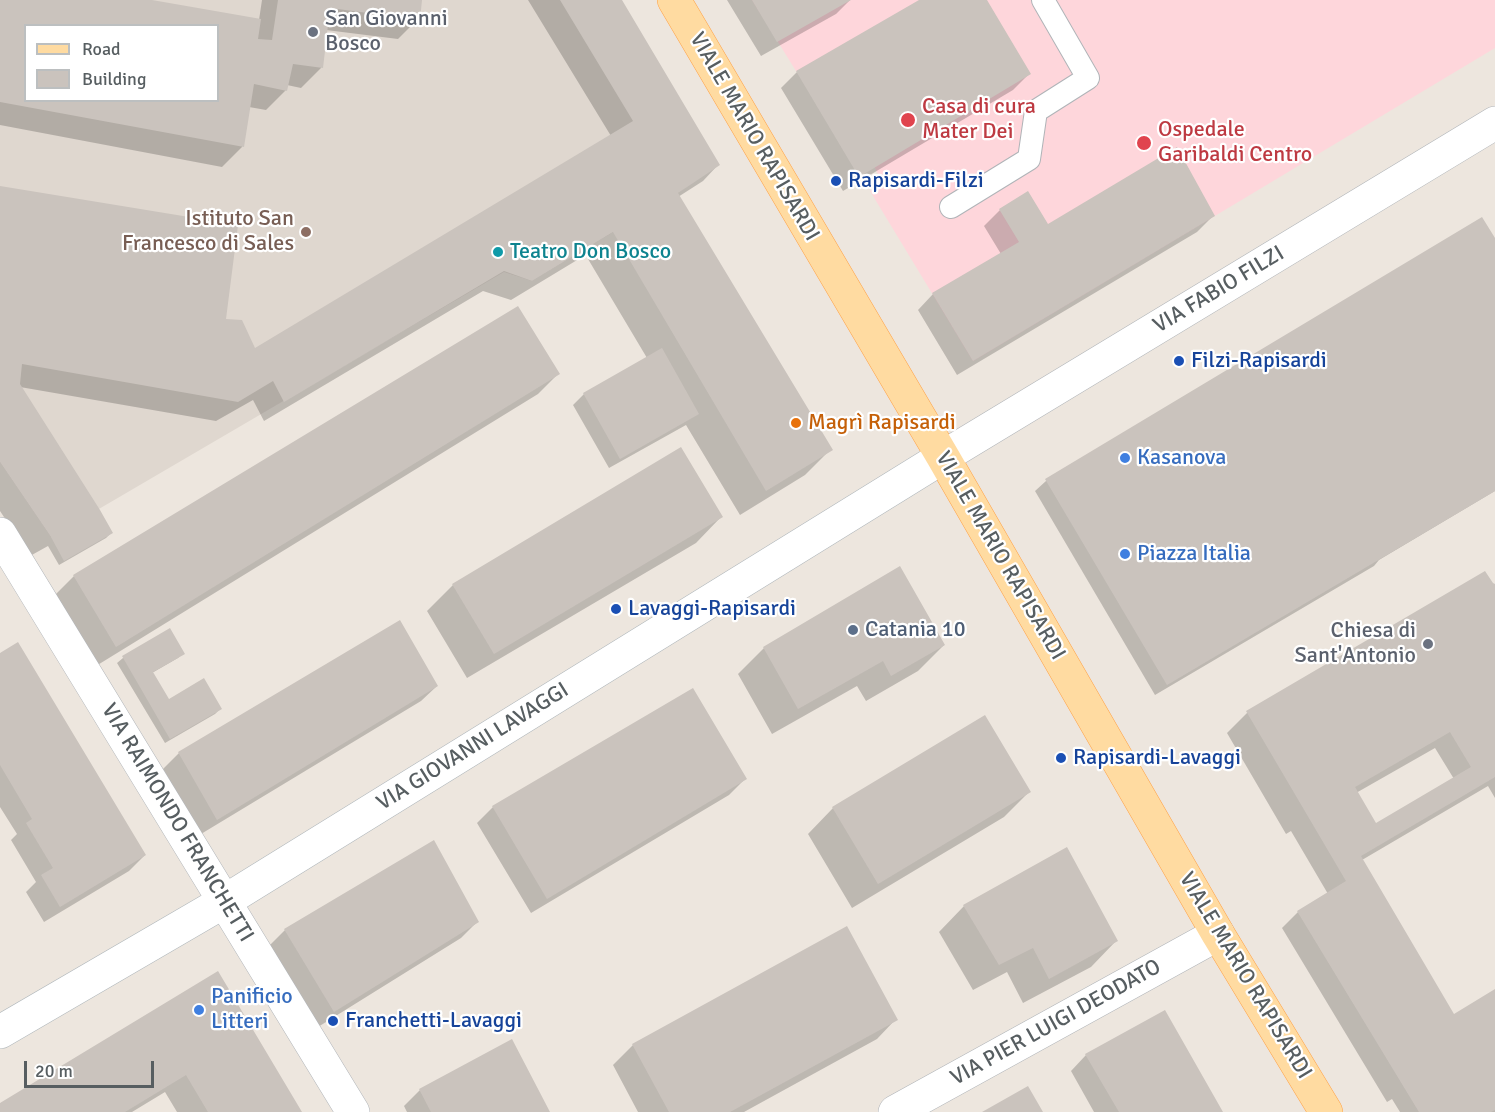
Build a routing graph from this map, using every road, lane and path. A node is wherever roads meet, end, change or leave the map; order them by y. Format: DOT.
graph roads {
  1 [pos="674,0"];
  2 [pos="1042,0"];
  3 [pos="1495,123"];
  4 [pos="951,207"];
  5 [pos="943,457"];
  6 [pos="0,534"];
  7 [pos="225,901"];
  8 [pos="1218,934"];
  9 [pos="0,1032"];
  10 [pos="353,1112"];
  11 [pos="895,1112"];
  12 [pos="1326,1112"];
  1 -- 5 [label="main road, VIALE MARIO RAPISARDI"];
  2 -- 4 [label="lane"];
  3 -- 5 [label="street, VIA FABIO FILZI"];
  5 -- 7 [label="street, VIA GIOVANNI LAVAGGI"];
  5 -- 8 [label="main road, VIALE MARIO RAPISARDI"];
  6 -- 7 [label="street, VIA RAIMONDO FRANCHETTI"];
  7 -- 9 [label="street, VIA GIOVANNI LAVAGGI"];
  7 -- 10 [label="street, VIA RAIMONDO FRANCHETTI"];
  8 -- 11 [label="street, VIA PIER LUIGI DEODATO"];
  8 -- 12 [label="main road, VIALE MARIO RAPISARDI"];
}
